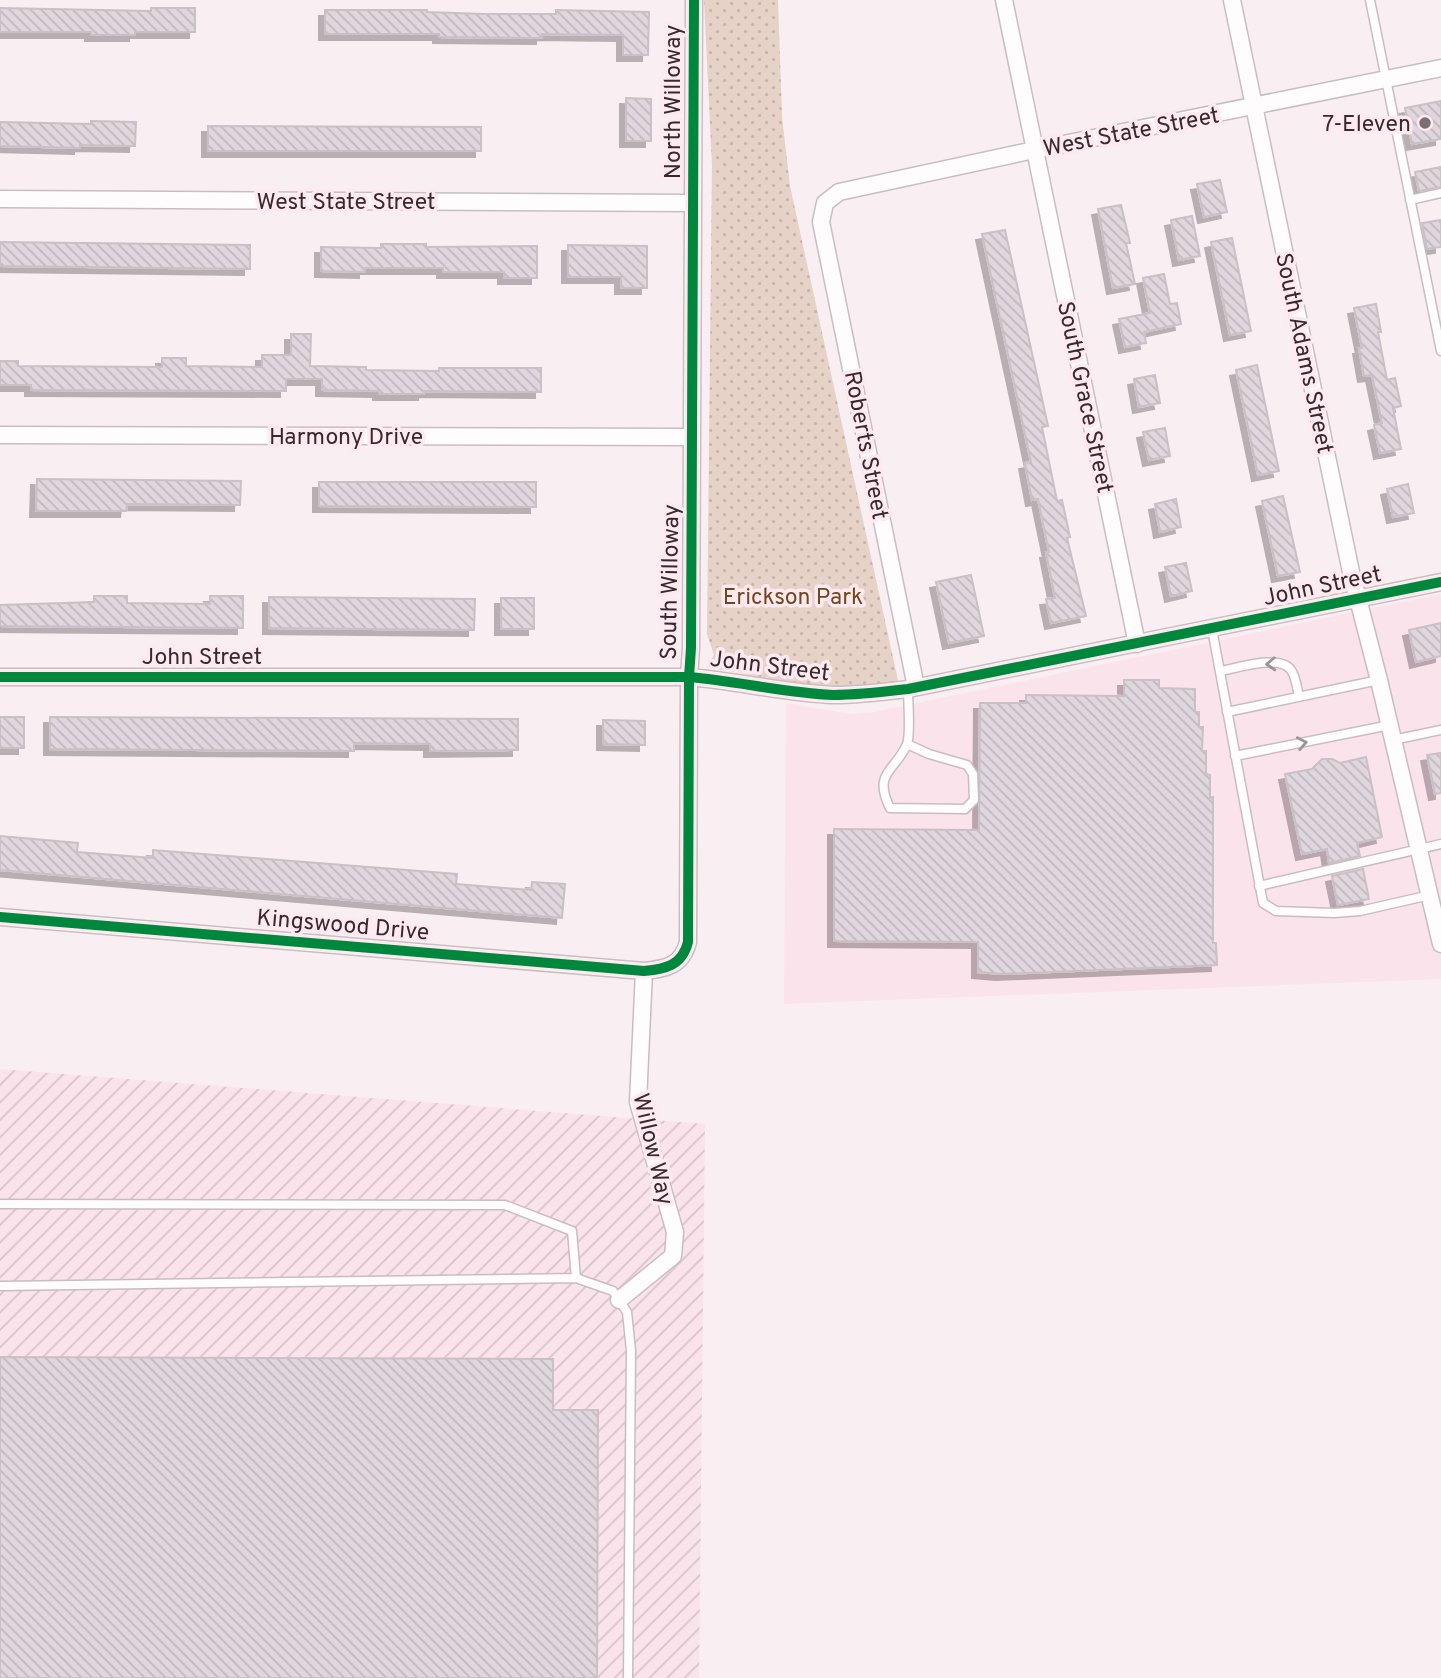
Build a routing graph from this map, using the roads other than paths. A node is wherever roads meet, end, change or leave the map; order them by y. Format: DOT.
graph roads {
  1 [pos="694,0"];
  2 [pos="1004,0"];
  3 [pos="1232,0"];
  4 [pos="1370,0"];
  5 [pos="1441,68"];
  6 [pos="1386,80"];
  7 [pos="1255,107"];
  8 [pos="1034,150"];
  9 [pos="1441,193"];
  10 [pos="0,199"];
  11 [pos="1410,200"];
  12 [pos="693,203"];
  13 [pos="825,203"];
  14 [pos="1441,351"];
  15 [pos="0,435"];
  16 [pos="691,438"];
  17 [pos="1441,582"];
  18 [pos="1358,598"];
  19 [pos="1212,629"];
  20 [pos="1136,643"];
  21 [pos="1220,671"];
  22 [pos="0,677"];
  23 [pos="689,677"];
  24 [pos="1379,680"];
  25 [pos="912,688"];
  26 [pos="1299,697"];
  27 [pos="1227,712"];
  28 [pos="1441,730"];
  29 [pos="1392,732"];
  30 [pos="907,744"];
  31 [pos="1235,756"];
  32 [pos="1441,844"];
  33 [pos="1419,848"];
  34 [pos="1259,886"];
  35 [pos="1430,895"];
  36 [pos="0,917"];
  37 [pos="1441,944"];
  38 [pos="680,959"];
  39 [pos="644,971"];
  40 [pos="0,1204"];
  41 [pos="576,1278"];
  42 [pos="0,1286"];
  43 [pos="619,1300"];
  44 [pos="628,1678"];
  1 -- 12 [label="street, North Willoway"];
  2 -- 8 [label="street, South Grace Street"];
  3 -- 7 [label="street, South Adams Street"];
  4 -- 6 [label="lane"];
  5 -- 6 [label="street, West State Street"];
  6 -- 7 [label="street, West State Street"];
  6 -- 11 [label="lane"];
  7 -- 8 [label="street, West State Street"];
  7 -- 18 [label="street, South Adams Street"];
  8 -- 13 [label="street, West State Street"];
  8 -- 20 [label="street, South Grace Street"];
  9 -- 11 [label="lane"];
  10 -- 12 [label="street, West State Street"];
  11 -- 14 [label="lane"];
  12 -- 16 [label="street, South Willoway"];
  13 -- 25 [label="street, Roberts Street"];
  15 -- 16 [label="street, Harmony Drive"];
  16 -- 23 [label="street, South Willoway"];
  17 -- 18 [label="street, John Street"];
  18 -- 19 [label="street, John Street"];
  18 -- 24 [label="street, South Adams Street"];
  19 -- 20 [label="street, John Street"];
  19 -- 21 [label="lane"];
  20 -- 25 [label="street, John Street"];
  26 -- 21 [label="lane, one-way"];
  21 -- 27 [label="lane"];
  22 -- 23 [label="street, John Street"];
  23 -- 25 [label="street, John Street"];
  23 -- 38 [label="street, South Willoway"];
  24 -- 26 [label="lane"];
  24 -- 29 [label="street, South Adams Street"];
  25 -- 30 [label="lane"];
  26 -- 27 [label="lane"];
  27 -- 31 [label="lane"];
  28 -- 29 [label="lane"];
  31 -- 29 [label="lane, one-way"];
  29 -- 33 [label="street, South Adams Street"];
  30 -- 30 [label="lane"];
  31 -- 34 [label="lane"];
  32 -- 33 [label="lane"];
  33 -- 34 [label="lane"];
  33 -- 35 [label="street, South Adams Street"];
  34 -- 35 [label="lane"];
  35 -- 37 [label="street, South Adams Street"];
  36 -- 39 [label="street, Kingswood Drive"];
  38 -- 39 [label="street, Kingswood Drive"];
  39 -- 43 [label="street, Willow Way"];
  40 -- 41 [label="lane"];
  41 -- 42 [label="lane"];
  41 -- 43 [label="lane"];
  43 -- 44 [label="lane"];
}
